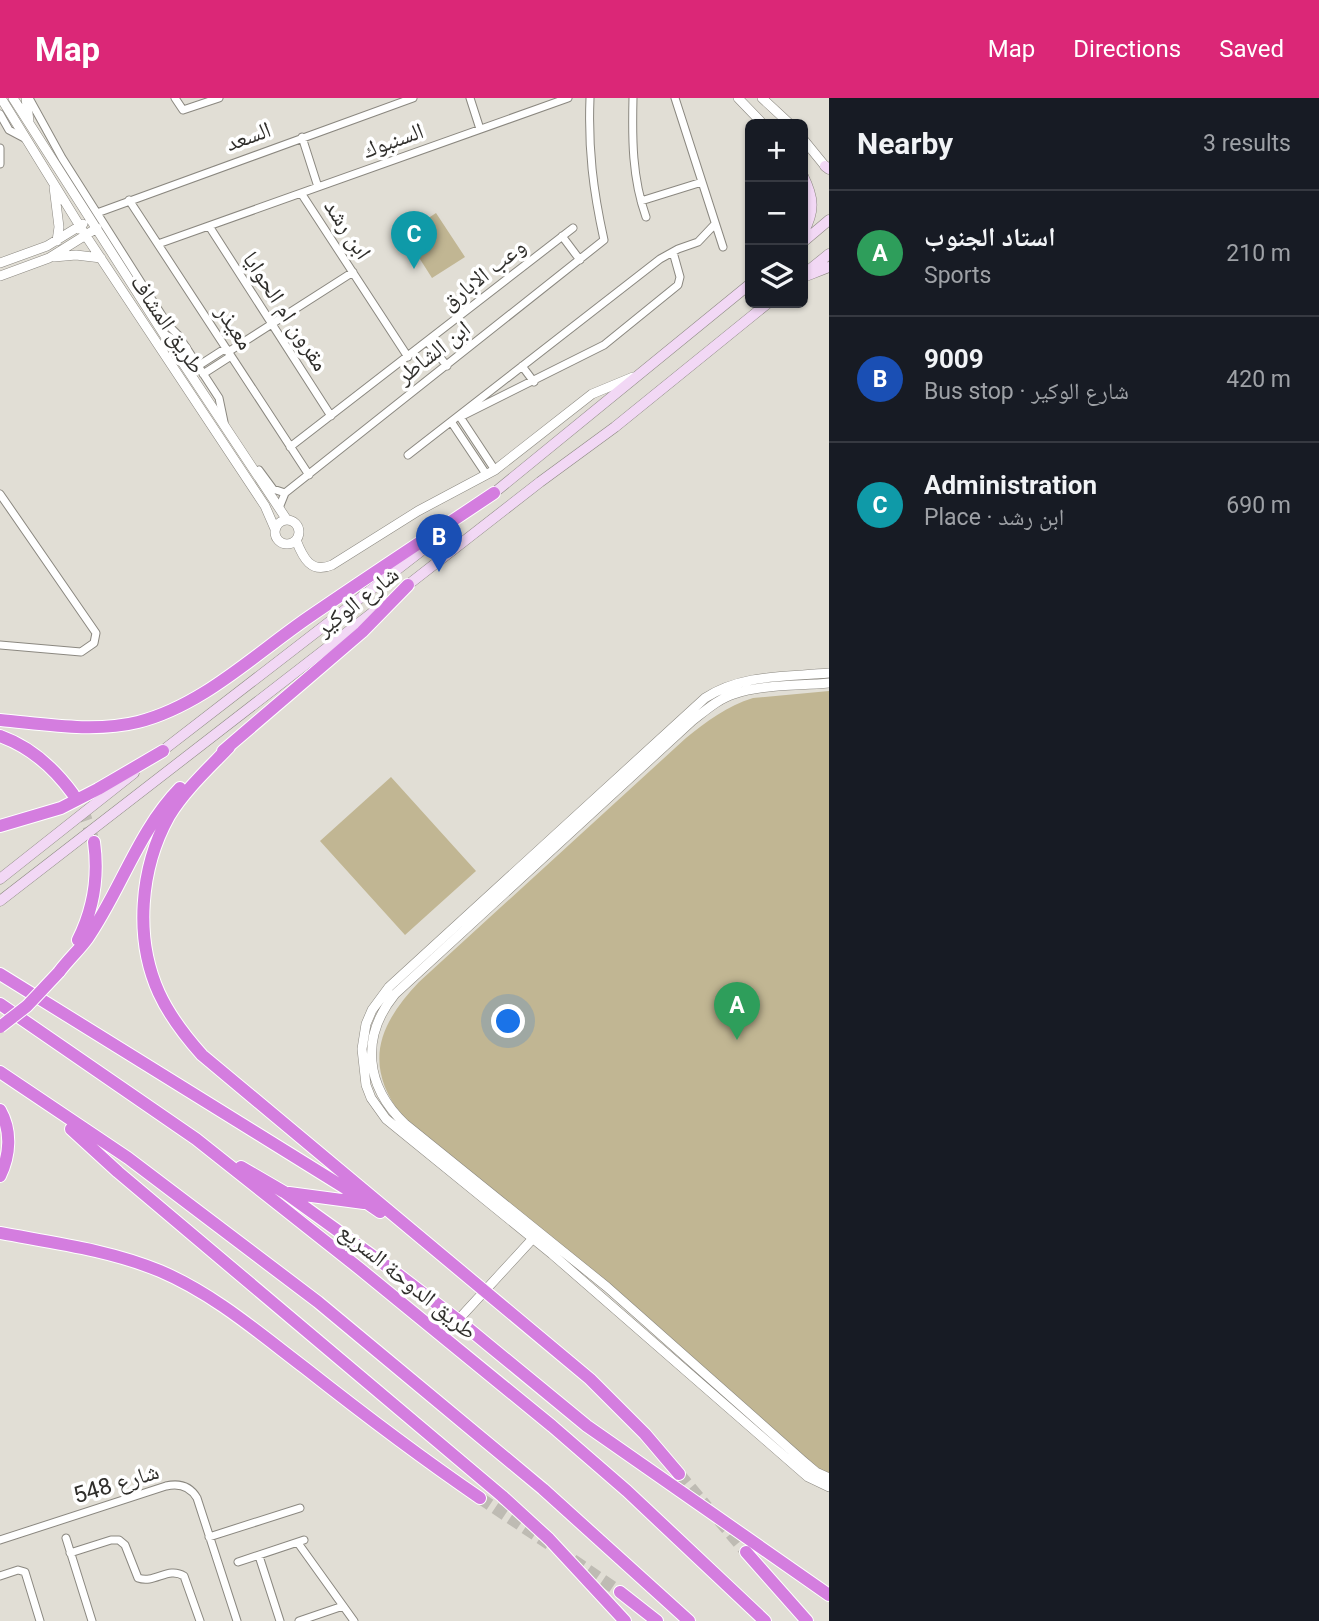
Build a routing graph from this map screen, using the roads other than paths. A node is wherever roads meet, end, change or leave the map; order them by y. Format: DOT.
graph roads {
  1 [pos="1,98"];
  2 [pos="13,98"];
  3 [pos="27,98"];
  4 [pos="176,98"];
  5 [pos="219,98"];
  6 [pos="413,98"];
  7 [pos="470,98"];
  8 [pos="568,98"];
  9 [pos="590,98"];
  10 [pos="633,98"];
  11 [pos="738,98"];
  12 [pos="762,98"];
  13 [pos="675,99"];
  14 [pos="0,114"];
  15 [pos="758,119"];
  16 [pos="785,119"];
  17 [pos="29,123"];
  18 [pos="480,129"];
  19 [pos="302,137"];
  20 [pos="28,140"];
  21 [pos="808,145"];
  22 [pos="0,148"];
  23 [pos="0,164"];
  24 [pos="827,167"];
  25 [pos="702,182"];
  26 [pos="53,183"];
  27 [pos="318,187"];
  28 [pos="808,187"];
  29 [pos="302,193"];
  30 [pos="129,200"];
  31 [pos="641,201"];
  32 [pos="93,216"];
  33 [pos="646,217"];
  34 [pos="829,220"];
  35 [pos="715,224"];
  36 [pos="808,224"];
  37 [pos="80,226"];
  38 [pos="209,226"];
  39 [pos="573,228"];
  40 [pos="97,229"];
  41 [pos="86,236"];
  42 [pos="562,236"];
  43 [pos="808,238"];
  44 [pos="57,241"];
  45 [pos="158,244"];
  46 [pos="723,247"];
  47 [pos="673,252"];
  48 [pos="829,254"];
  49 [pos="49,258"];
  50 [pos="102,258"];
  51 [pos="580,260"];
  52 [pos="2,261"];
  53 [pos="829,267"];
  54 [pos="353,272"];
  55 [pos="808,273"];
  56 [pos="3,275"];
  57 [pos="808,275"];
  58 [pos="0,282"];
  59 [pos="745,289"];
  60 [pos="762,308"];
  61 [pos="272,325"];
  62 [pos="165,335"];
  63 [pos="427,341"];
  64 [pos="186,348"];
  65 [pos="228,352"];
  66 [pos="408,356"];
  67 [pos="198,366"];
  68 [pos="447,366"];
  69 [pos="522,366"];
  70 [pos="203,374"];
  71 [pos="641,374"];
  72 [pos="534,382"];
  73 [pos="331,416"];
  74 [pos="460,417"];
  75 [pos="452,423"];
  76 [pos="224,426"];
  77 [pos="290,447"];
  78 [pos="240,450"];
  79 [pos="408,456"];
  80 [pos="490,472"];
  81 [pos="309,475"];
  82 [pos="285,493"];
  83 [pos="494,493"];
  84 [pos="1,499"];
  85 [pos="278,508"];
  86 [pos="288,520"];
  87 [pos="275,529"];
  88 [pos="296,540"];
  89 [pos="408,585"];
  90 [pos="0,645"];
  91 [pos="829,673"];
  92 [pos="829,683"];
  93 [pos="0,720"];
  94 [pos="0,736"];
  95 [pos="229,747"];
  96 [pos="163,751"];
  97 [pos="73,794"];
  98 [pos="0,826"];
  99 [pos="94,842"];
  100 [pos="0,879"];
  101 [pos="0,901"];
  102 [pos="63,967"];
  103 [pos="0,974"];
  104 [pos="0,1004"];
  105 [pos="0,1027"];
  106 [pos="0,1072"];
  107 [pos="40,1100"];
  108 [pos="0,1110"];
  109 [pos="196,1139"];
  110 [pos="0,1176"];
  111 [pos="284,1192"];
  112 [pos="368,1204"];
  113 [pos="3,1234"];
  114 [pos="536,1235"];
  115 [pos="441,1254"];
  116 [pos="485,1291"];
  117 [pos="458,1320"];
  118 [pos="679,1474"];
  119 [pos="829,1478"];
  120 [pos="829,1487"];
  121 [pos="480,1498"];
  122 [pos="300,1508"];
  123 [pos="209,1537"];
  124 [pos="66,1538"];
  125 [pos="0,1540"];
  126 [pos="746,1552"];
  127 [pos="70,1553"];
  128 [pos="259,1556"];
  129 [pos="238,1562"];
  130 [pos="0,1576"];
  131 [pos="620,1592"];
  132 [pos="829,1595"];
  133 [pos="343,1606"];
  134 [pos="198,1620"];
  135 [pos="40,1621"];
  136 [pos="92,1621"];
  137 [pos="237,1621"];
  138 [pos="280,1621"];
  139 [pos="299,1621"];
  140 [pos="354,1621"];
  141 [pos="625,1621"];
  142 [pos="657,1621"];
  143 [pos="689,1621"];
  144 [pos="765,1621"];
  145 [pos="807,1621"];
  1 -- 20 [label="street, طريق المشاف"];
  2 -- 17 [label="street, طريق المشاف"];
  3 -- 17 [label="street"];
  3 -- 32 [label="street, طريق المشاف"];
  4 -- 5 [label="street"];
  6 -- 19 [label="street, السعد"];
  7 -- 18 [label="street"];
  8 -- 18 [label="street, السنبوك"];
  9 -- 51 [label="street, ابن الشاطر"];
  10 -- 31 [label="street"];
  11 -- 15 [label="street"];
  12 -- 16 [label="street"];
  13 -- 25 [label="street"];
  14 -- 20 [label="street, طريق المشاف"];
  17 -- 32 [label="street, طريق المشاف"];
  18 -- 27 [label="street, السنبوك"];
  19 -- 27 [label="street"];
  19 -- 30 [label="street, السعد"];
  20 -- 26 [label="street, طريق المشاف"];
  21 -- 24 [label="street"];
  22 -- 23 [label="street"];
  25 -- 31 [label="street"];
  25 -- 35 [label="street"];
  26 -- 37 [label="street, طريق المشاف"];
  26 -- 44 [label="street"];
  27 -- 29 [label="street, السنبوك"];
  28 -- 36 [label="main road"];
  29 -- 38 [label="street, السنبوك"];
  29 -- 54 [label="street, ابن رشد"];
  30 -- 32 [label="street, السعد"];
  30 -- 45 [label="street, معيذر"];
  31 -- 33 [label="street"];
  32 -- 37 [label="street"];
  32 -- 40 [label="street, طريق المشاف"];
  32 -- 64 [label="street, طريق المشاف"];
  34 -- 43 [label="main road"];
  35 -- 46 [label="street"];
  35 -- 47 [label="street"];
  37 -- 41 [label="street, طريق المشاف"];
  37 -- 44 [label="street"];
  38 -- 45 [label="street, السنبوك"];
  38 -- 61 [label="street, مقرون ام الحوايا"];
  39 -- 42 [label="street, وعب الابارق"];
  40 -- 41 [label="street"];
  40 -- 62 [label="street, طريق المشاف"];
  41 -- 49 [label="street"];
  41 -- 50 [label="street, طريق المشاف"];
  42 -- 51 [label="street"];
  42 -- 63 [label="street, وعب الابارق"];
  44 -- 52 [label="street"];
  45 -- 65 [label="street, معيذر"];
  47 -- 69 [label="street"];
  47 -- 72 [label="street"];
  48 -- 55 [label="main road"];
  49 -- 50 [label="street"];
  49 -- 56 [label="street"];
  50 -- 87 [label="street, طريق المشاف"];
  51 -- 68 [label="street, ابن الشاطر"];
  53 -- 57 [label="main road"];
  54 -- 61 [label="street"];
  54 -- 66 [label="street, ابن رشد"];
  56 -- 58 [label="street"];
  59 -- 71 [label="main road, شارع الوكير"];
  60 -- 89 [label="main road, شارع الوكير"];
  61 -- 65 [label="street"];
  61 -- 73 [label="street, مقرون ام الحوايا"];
  62 -- 64 [label="street"];
  62 -- 76 [label="street, طريق المشاف"];
  63 -- 66 [label="street, وعب الابارق"];
  63 -- 68 [label="street"];
  64 -- 67 [label="street, طريق المشاف"];
  65 -- 67 [label="street"];
  65 -- 70 [label="street"];
  65 -- 77 [label="street, معيذر"];
  66 -- 73 [label="street, وعب الابارق"];
  67 -- 70 [label="street, طريق المشاف"];
  68 -- 81 [label="street, ابن الشاطر"];
  69 -- 72 [label="street"];
  69 -- 74 [label="street"];
  70 -- 76 [label="street, طريق المشاف"];
  71 -- 80 [label="street"];
  71 -- 83 [label="main road, شارع الوكير"];
  72 -- 74 [label="street"];
  73 -- 77 [label="street, وعب الابارق"];
  74 -- 75 [label="street"];
  74 -- 80 [label="street"];
  75 -- 79 [label="street"];
  75 -- 80 [label="street"];
  76 -- 78 [label="street, طريق المشاف"];
  77 -- 81 [label="street, معيذر"];
  78 -- 82 [label="street"];
  78 -- 85 [label="street, طريق المشاف"];
  80 -- 88 [label="street"];
  81 -- 82 [label="street, ابن الشاطر"];
  82 -- 85 [label="street, ابن الشاطر"];
  83 -- 93 [label="highway"];
  83 -- 96 [label="main road, شارع الوكير"];
  84 -- 90 [label="street"];
  85 -- 86 [label="street, طريق المشاف"];
  86 -- 87 [label="street"];
  86 -- 88 [label="street"];
  87 -- 88 [label="street"];
  89 -- 95 [label="highway"];
  89 -- 101 [label="main road, شارع الوكير"];
  91 -- 114 [label="street"];
  92 -- 114 [label="street"];
  94 -- 97 [label="highway"];
  95 -- 102 [label="highway"];
  95 -- 115 [label="highway"];
  96 -- 98 [label="highway"];
  96 -- 100 [label="main road, شارع الوكير"];
  99 -- 102 [label="highway"];
  102 -- 105 [label="highway, bridge"];
  103 -- 112 [label="highway"];
  104 -- 109 [label="highway, طريق الدوحة السريع"];
  106 -- 107 [label="highway"];
  107 -- 141 [label="highway"];
  107 -- 143 [label="highway"];
  108 -- 110 [label="highway"];
  109 -- 111 [label="highway"];
  109 -- 144 [label="highway, طريق الدوحة السريع"];
  111 -- 112 [label="highway"];
  111 -- 117 [label="highway"];
  112 -- 115 [label="highway"];
  113 -- 121 [label="highway"];
  114 -- 116 [label="street"];
  114 -- 119 [label="street"];
  114 -- 120 [label="street"];
  115 -- 116 [label="highway"];
  116 -- 117 [label="street"];
  116 -- 118 [label="highway"];
  117 -- 132 [label="highway"];
  122 -- 123 [label="street"];
  123 -- 125 [label="street, شارع 548"];
  123 -- 137 [label="street, شارع 548"];
  124 -- 127 [label="street"];
  126 -- 145 [label="highway"];
  127 -- 134 [label="street"];
  127 -- 136 [label="street"];
  128 -- 129 [label="street"];
  128 -- 133 [label="street"];
  128 -- 138 [label="street"];
  130 -- 135 [label="street"];
  131 -- 142 [label="highway"];
  133 -- 139 [label="street"];
  133 -- 140 [label="street"];
}
